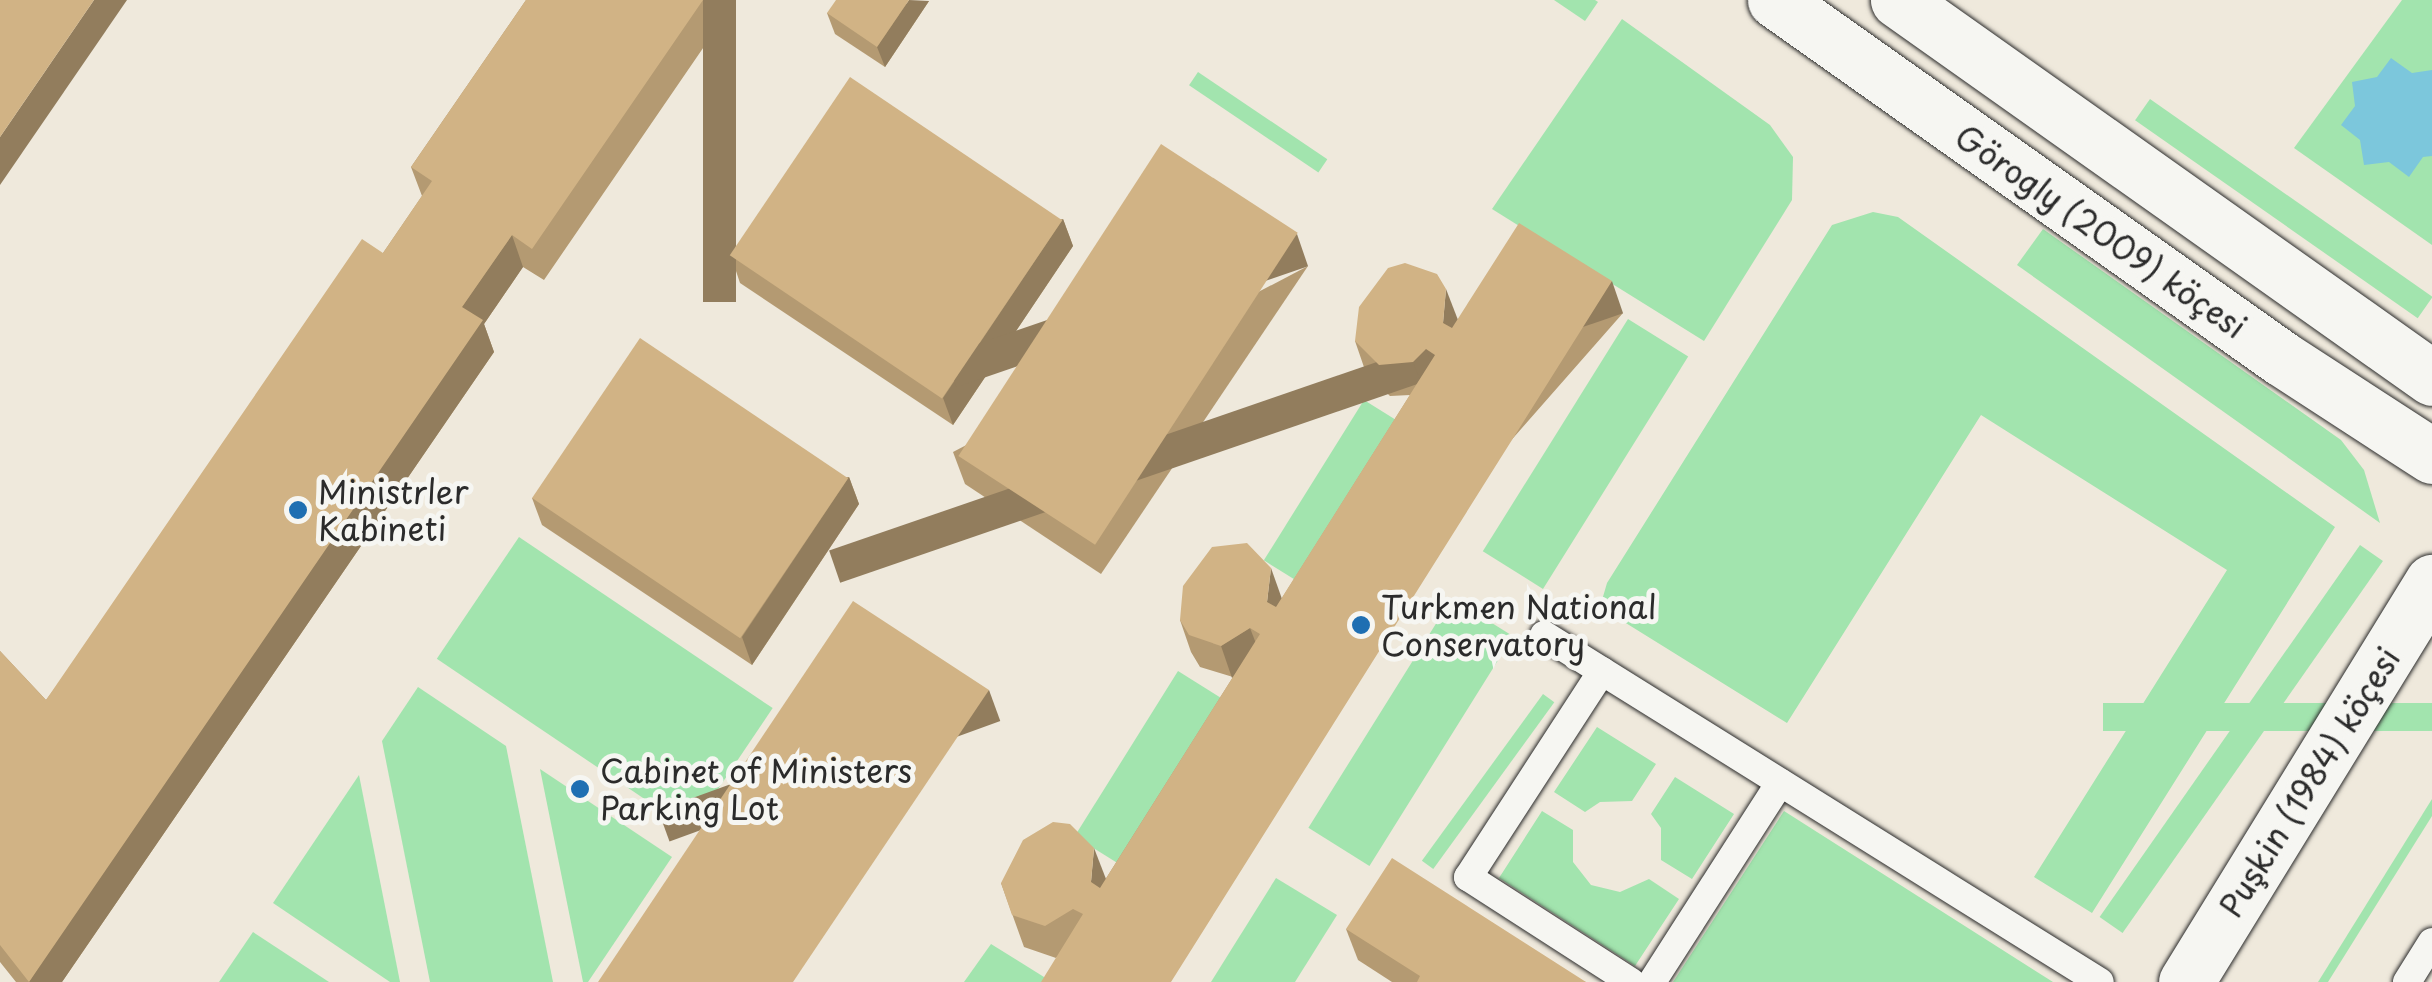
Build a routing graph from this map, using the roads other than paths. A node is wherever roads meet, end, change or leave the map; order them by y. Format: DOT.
graph roads {
  1 [pos="1775,0"];
  2 [pos="1898,0"];
  3 [pos="2432,378"];
  4 [pos="2432,456"];
  5 [pos="2432,582"];
  6 [pos="1544,635"];
  7 [pos="1602,671"];
  8 [pos="1780,783"];
  9 [pos="2432,942"];
  10 [pos="1631,982"];
  11 [pos="1652,982"];
  12 [pos="2100,982"];
  13 [pos="2186,982"];
  14 [pos="2407,982"];
  1 -- 4 [label="street, Görogly (2009) köçesi"];
  2 -- 3 [label="street"];
  5 -- 13 [label="street, Puşkin (1984) köçesi"];
  6 -- 7 [label="lane"];
  7 -- 8 [label="lane"];
  7 -- 10 [label="lane"];
  8 -- 11 [label="lane"];
  8 -- 12 [label="lane"];
  9 -- 14 [label="lane"];
}
